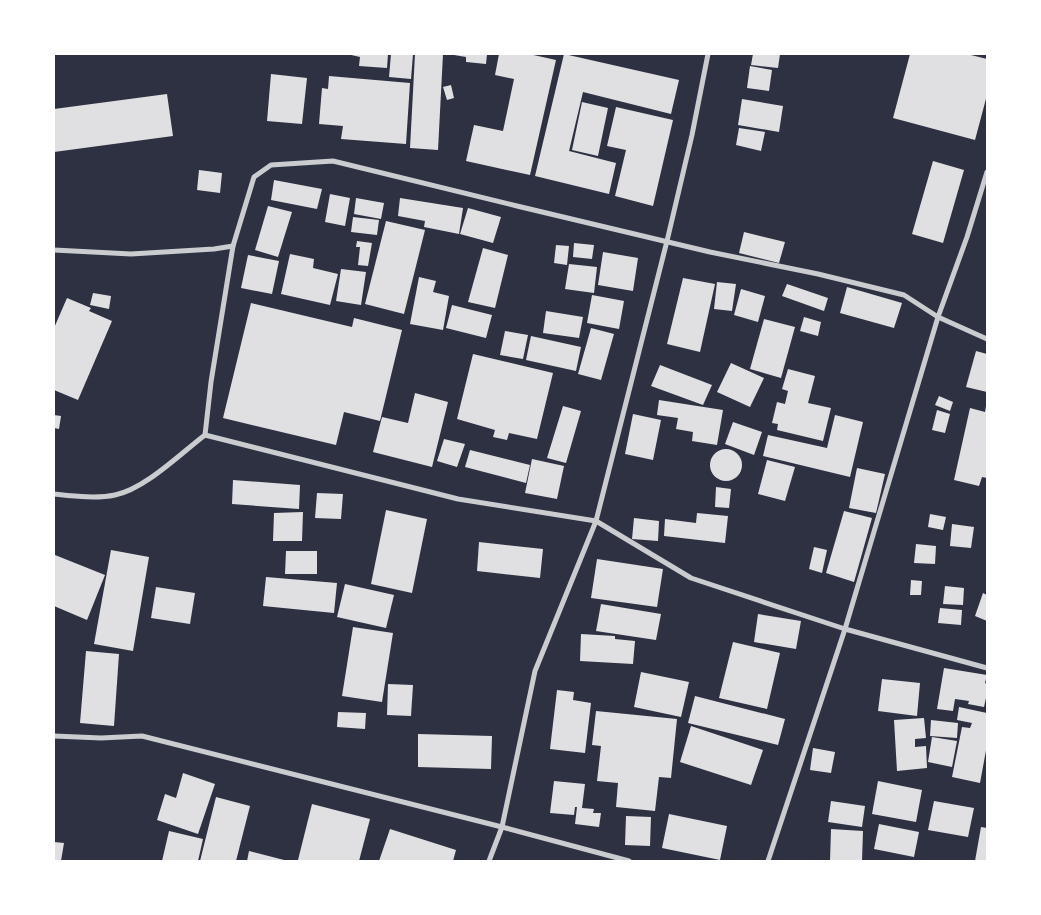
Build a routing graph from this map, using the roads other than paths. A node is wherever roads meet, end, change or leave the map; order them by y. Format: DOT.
graph roads {
  1 [pos="708,54"];
  2 [pos="987,172"];
  3 [pos="667,241"];
  4 [pos="233,246"];
  5 [pos="54,250"];
  6 [pos="938,317"];
  7 [pos="987,338"];
  8 [pos="205,435"];
  9 [pos="54,494"];
  10 [pos="596,520"];
  11 [pos="845,629"];
  12 [pos="987,668"];
  13 [pos="54,736"];
  14 [pos="502,827"];
  15 [pos="490,861"];
  16 [pos="628,861"];
  17 [pos="768,861"];
  1 -- 3 [label="street"];
  2 -- 6 [label="street"];
  3 -- 4 [label="street"];
  3 -- 6 [label="street"];
  3 -- 10 [label="street"];
  4 -- 5 [label="street"];
  4 -- 8 [label="street"];
  6 -- 7 [label="street"];
  6 -- 11 [label="street"];
  8 -- 9 [label="street"];
  8 -- 10 [label="street"];
  10 -- 11 [label="street"];
  10 -- 14 [label="street"];
  11 -- 12 [label="street"];
  11 -- 17 [label="street"];
  13 -- 14 [label="street"];
  14 -- 15 [label="street"];
  14 -- 16 [label="street"];
}
